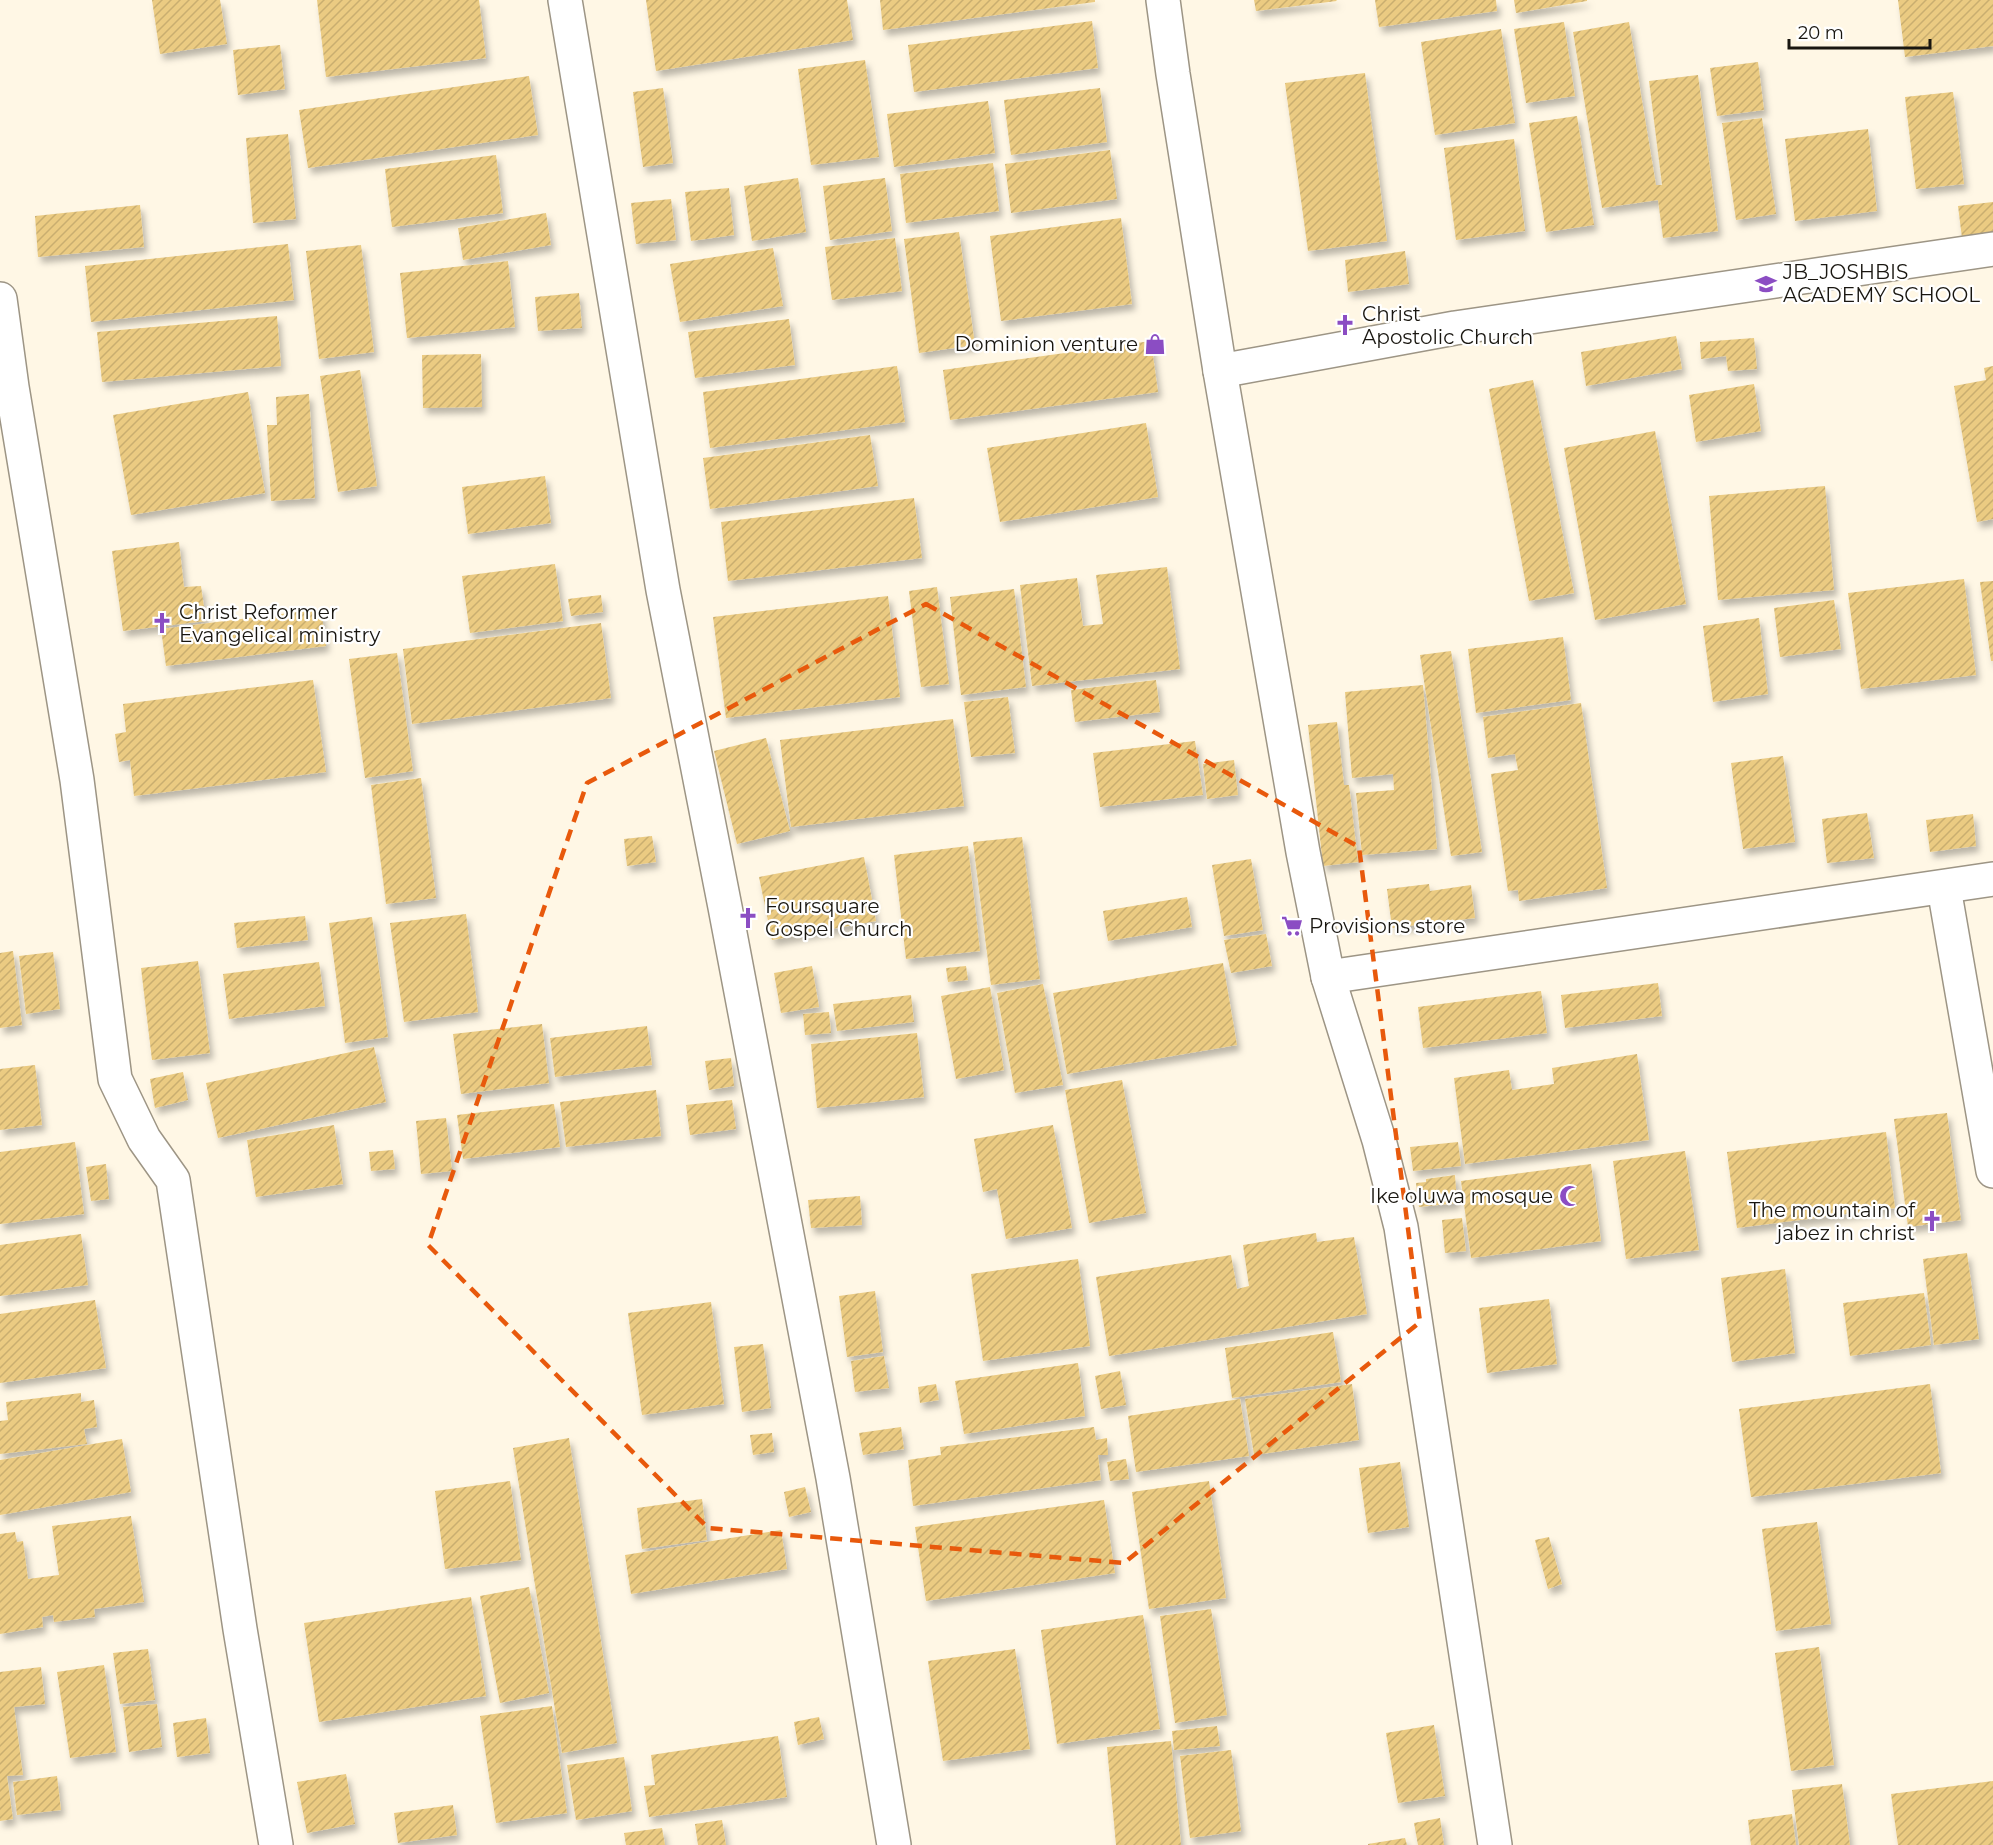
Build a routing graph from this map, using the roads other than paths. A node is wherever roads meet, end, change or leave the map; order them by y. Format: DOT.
graph roads {
  1 [pos="565,0"];
  2 [pos="1163,0"];
  3 [pos="1993,249"];
  4 [pos="0,299"];
  5 [pos="1220,371"];
  6 [pos="1993,879"];
  7 [pos="1944,888"];
  8 [pos="1328,977"];
  9 [pos="1993,1171"];
  10 [pos="276,1845"];
  11 [pos="894,1845"];
  12 [pos="1495,1845"];
  1 -- 11 [label="street"];
  2 -- 5 [label="street"];
  3 -- 5 [label="street"];
  4 -- 10 [label="street"];
  5 -- 8 [label="street"];
  6 -- 7 [label="street"];
  7 -- 8 [label="street"];
  7 -- 9 [label="street"];
  8 -- 12 [label="street"];
}
